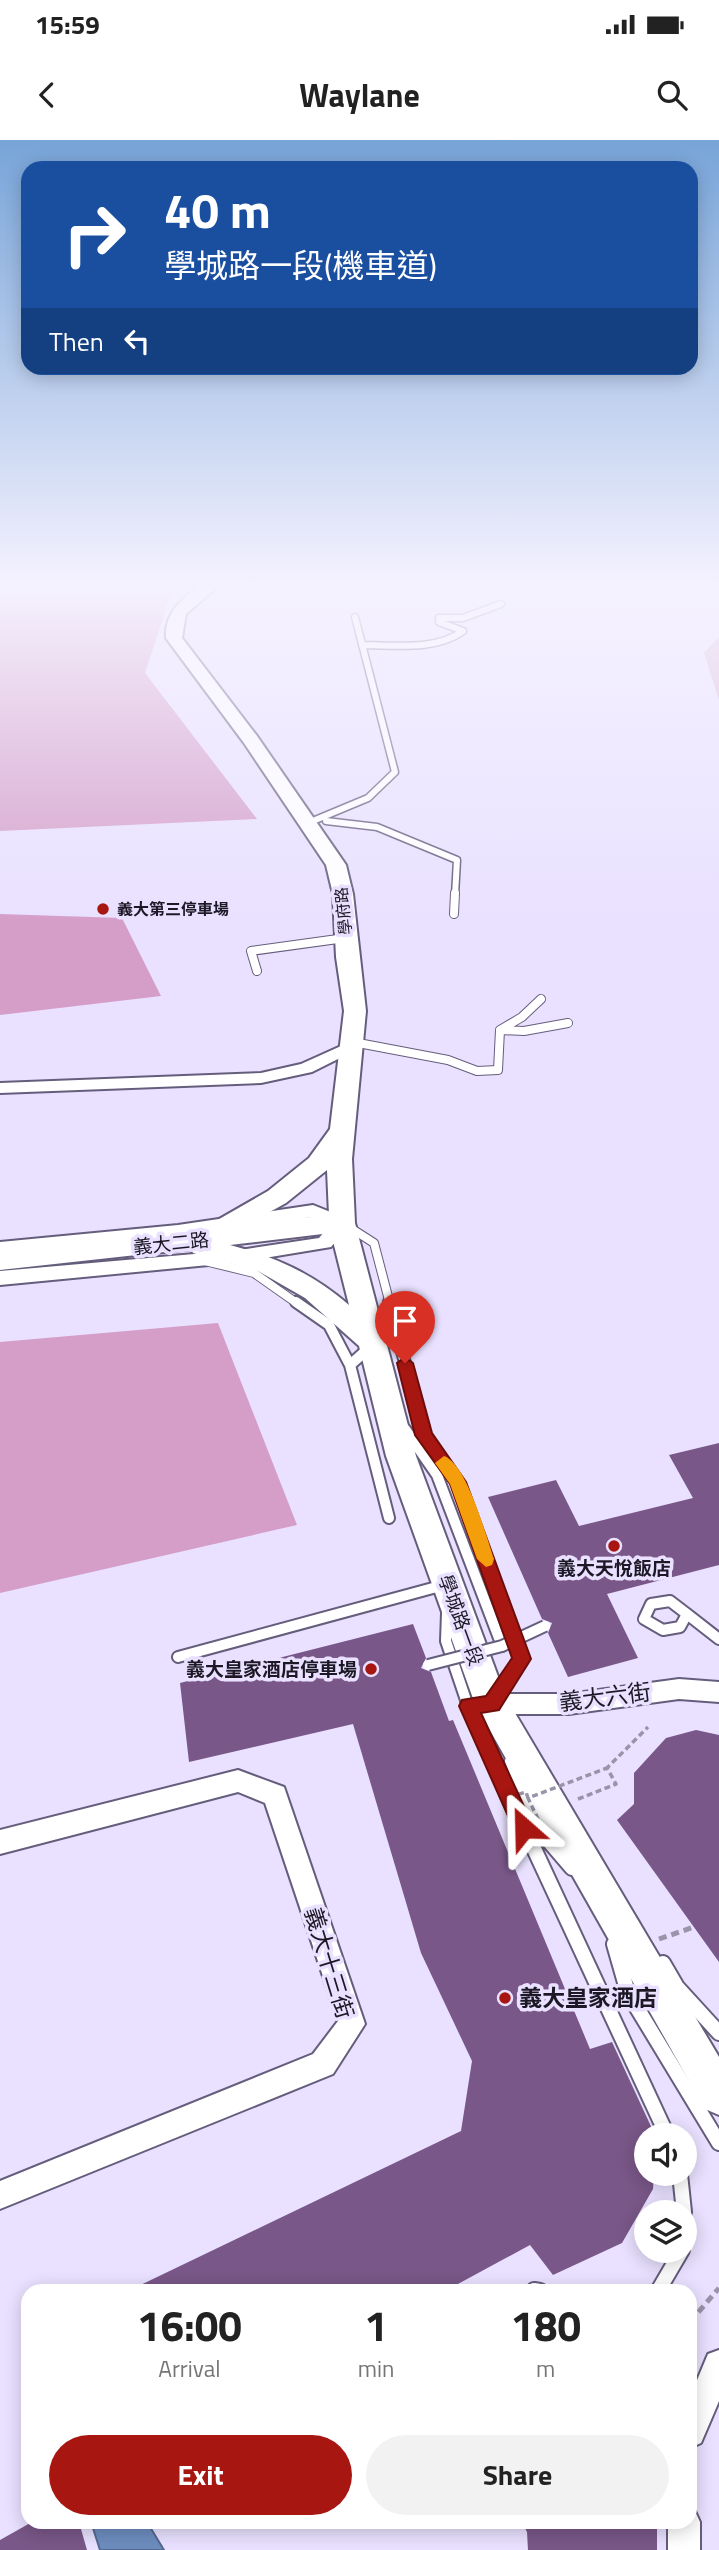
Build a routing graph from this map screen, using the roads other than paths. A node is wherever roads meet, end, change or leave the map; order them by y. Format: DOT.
graph roads {
  1 [pos="216,695"];
  2 [pos="375,695"];
  3 [pos="308,823"];
  4 [pos="454,914"];
  5 [pos="345,938"];
  6 [pos="257,971"];
  7 [pos="541,999"];
  8 [pos="568,1023"];
  9 [pos="500,1030"];
  10 [pos="351,1044"];
  11 [pos="0,1088"];
  12 [pos="342,1131"];
  13 [pos="232,1223"];
  14 [pos="342,1223"];
  15 [pos="0,1248"];
  16 [pos="194,1251"];
  17 [pos="240,1256"];
  18 [pos="0,1261"];
  19 [pos="0,1278"];
  20 [pos="374,1343"];
  21 [pos="350,1365"];
  22 [pos="390,1409"];
  23 [pos="389,1518"];
  24 [pos="448,1584"];
  25 [pos="688,1612"];
  26 [pos="545,1626"];
  27 [pos="719,1639"];
  28 [pos="502,1646"];
  29 [pos="178,1657"];
  30 [pos="428,1665"];
  31 [pos="719,1692"];
  32 [pos="480,1705"];
  33 [pos="0,1842"];
  34 [pos="655,1981"];
  35 [pos="719,2033"];
  36 [pos="719,2095"];
  37 [pos="661,2123"];
  38 [pos="719,2143"];
  39 [pos="0,2195"];
  40 [pos="674,2263"];
  41 [pos="662,2284"];
  42 [pos="719,2365"];
  43 [pos="697,2416"];
  44 [pos="684,2529"];
  45 [pos="684,2550"];
  1 -- 3 [label="main road, 學府路"];
  2 -- 3 [label="lane"];
  3 -- 4 [label="lane"];
  3 -- 5 [label="main road, 學府路"];
  5 -- 6 [label="lane"];
  5 -- 10 [label="main road, 學府路"];
  7 -- 9 [label="lane"];
  8 -- 9 [label="lane"];
  9 -- 10 [label="lane"];
  10 -- 11 [label="street"];
  10 -- 12 [label="main road, 學府路"];
  12 -- 13 [label="main road"];
  12 -- 14 [label="main road, 學府路"];
  13 -- 14 [label="street"];
  13 -- 15 [label="street"];
  13 -- 16 [label="main road"];
  14 -- 16 [label="main road, 義大二路"];
  14 -- 17 [label="street"];
  14 -- 20 [label="main road, 學城路一段"];
  14 -- 32 [label="lane"];
  16 -- 17 [label="main road"];
  16 -- 18 [label="main road, 義大二路"];
  16 -- 19 [label="street"];
  16 -- 21 [label="lane"];
  17 -- 20 [label="main road"];
  20 -- 21 [label="lane"];
  20 -- 22 [label="main road, 學城路一段"];
  21 -- 23 [label="lane"];
  22 -- 24 [label="main road, 學城路一段"];
  22 -- 28 [label="lane"];
  24 -- 29 [label="lane"];
  24 -- 32 [label="main road, 學城路一段"];
  25 -- 27 [label="lane"];
  26 -- 28 [label="lane, bridge"];
  28 -- 30 [label="lane, bridge"];
  31 -- 32 [label="street, 義大六街"];
  32 -- 34 [label="main road, 學城路一段"];
  32 -- 37 [label="lane"];
  33 -- 39 [label="street, 義大十三街"];
  34 -- 35 [label="lane"];
  34 -- 36 [label="main road, 學城路一段"];
  34 -- 38 [label="lane"];
  40 -- 41 [label="lane"];
  42 -- 43 [label="street"];
  44 -- 45 [label="street"];
}
